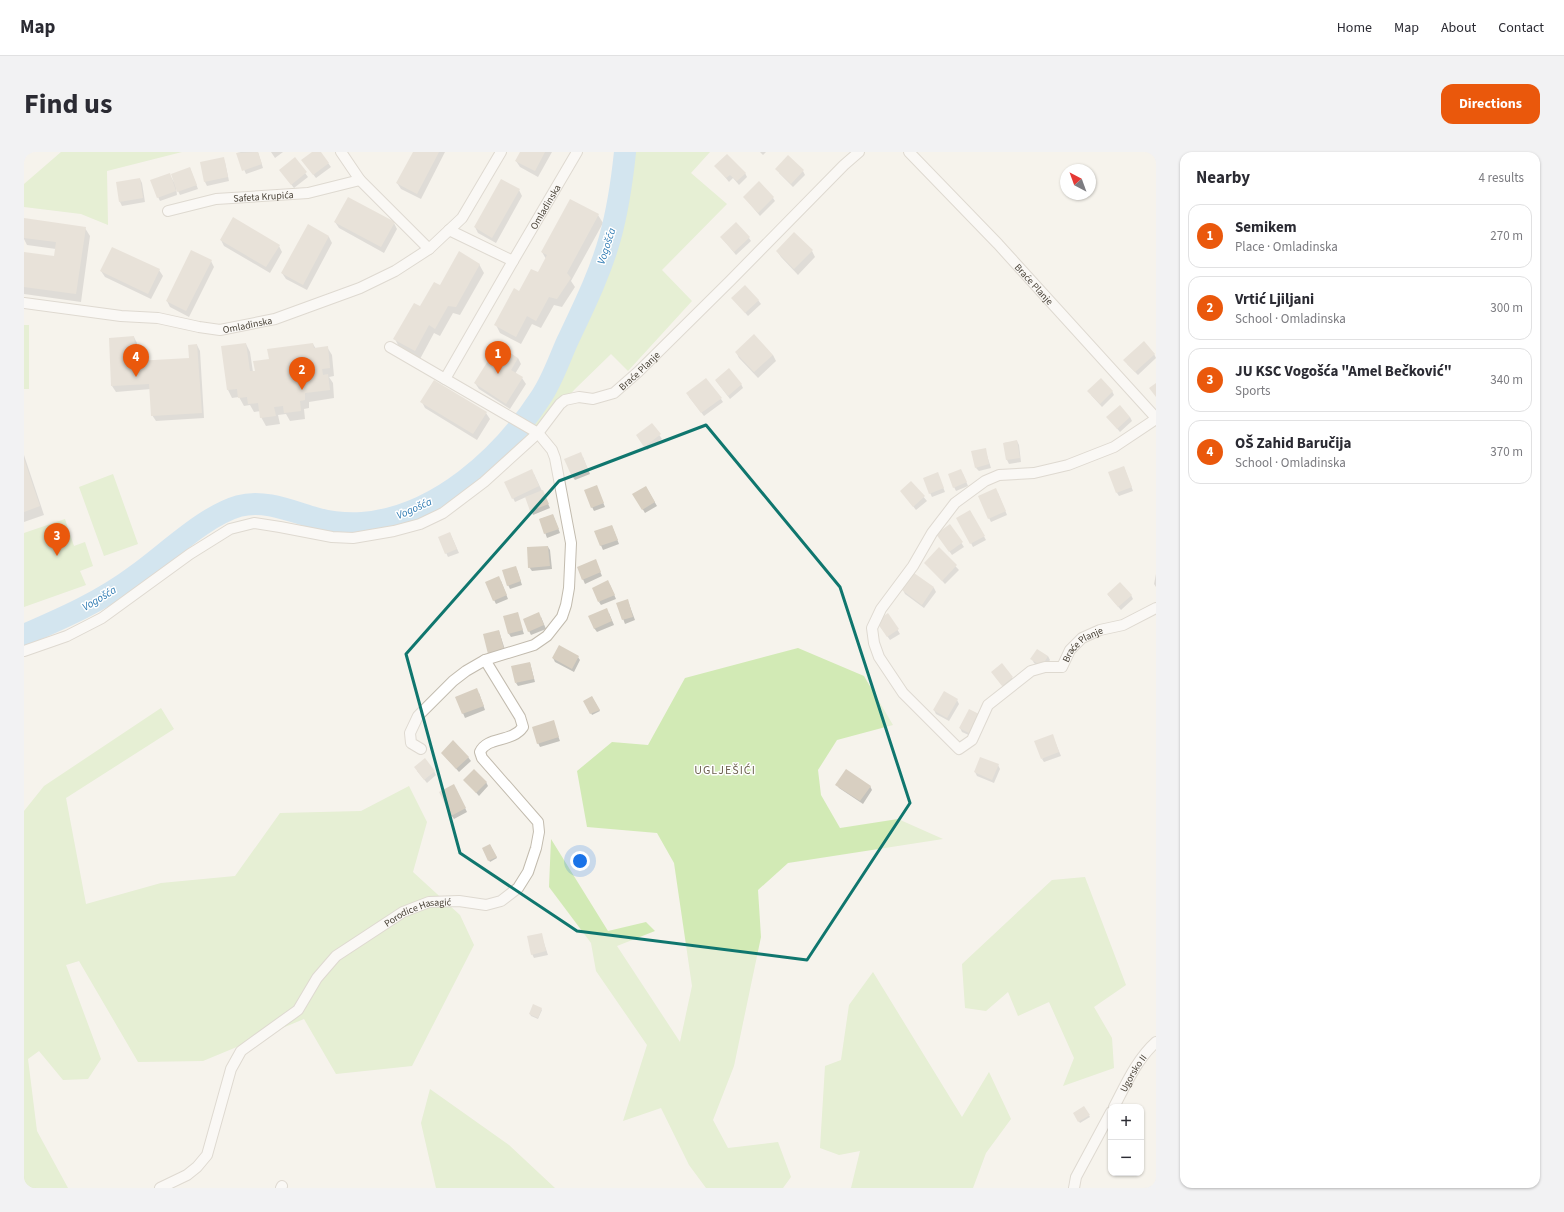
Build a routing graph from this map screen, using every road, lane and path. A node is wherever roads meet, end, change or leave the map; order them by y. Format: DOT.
graph roads {
  1 [pos="341,152"];
  2 [pos="501,152"];
  3 [pos="577,152"];
  4 [pos="859,152"];
  5 [pos="909,152"];
  6 [pos="360,180"];
  7 [pos="168,211"];
  8 [pos="449,230"];
  9 [pos="429,249"];
  10 [pos="513,260"];
  11 [pos="24,304"];
  12 [pos="390,347"];
  13 [pos="445,379"];
  14 [pos="1156,418"];
  15 [pos="533,431"];
  16 [pos="1156,608"];
  17 [pos="24,651"];
  18 [pos="486,660"];
  19 [pos="421,749"];
  20 [pos="1156,1042"];
  21 [pos="1116,1104"];
  22 [pos="1108,1118"];
  23 [pos="160,1188"];
  24 [pos="1074,1188"];
  1 -- 6 [label="street"];
  2 -- 8 [label="street, Omladinska"];
  3 -- 10 [label="street, Omladinska"];
  4 -- 15 [label="street, Braće Planje"];
  5 -- 14 [label="street, Braće Planje"];
  6 -- 7 [label="street, Safeta Krupića"];
  6 -- 9 [label="street"];
  8 -- 9 [label="street, Omladinska"];
  8 -- 10 [label="street"];
  9 -- 11 [label="street, Omladinska"];
  10 -- 13 [label="street, Omladinska"];
  12 -- 13 [label="street"];
  13 -- 15 [label="street"];
  14 -- 16 [label="street, Braće Planje"];
  15 -- 17 [label="street, Braće Planje"];
  15 -- 18 [label="street"];
  18 -- 19 [label="street"];
  18 -- 23 [label="street, Porodice Hasagić"];
  20 -- 21 [label="street, Ugorsko II"];
  22 -- 24 [label="street"];
}
